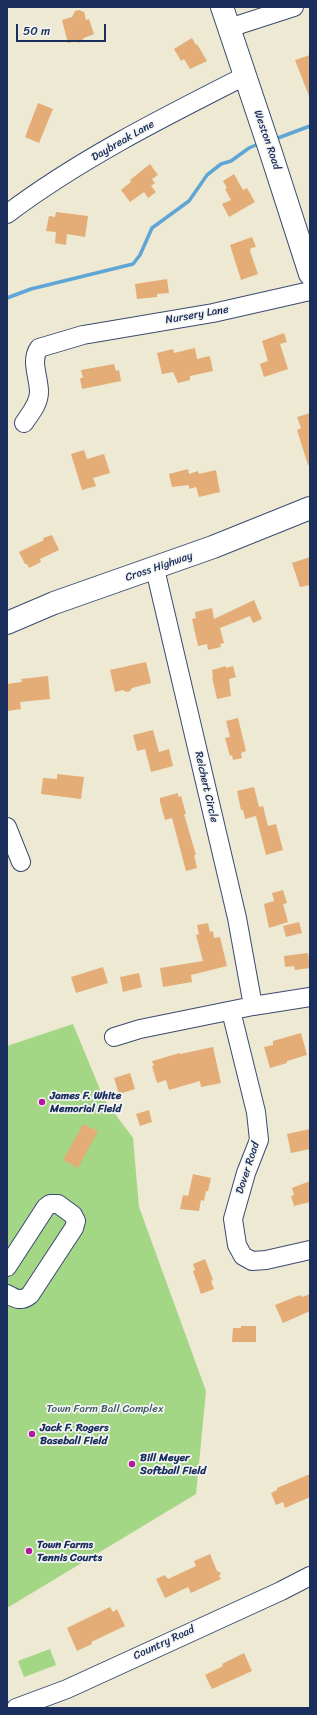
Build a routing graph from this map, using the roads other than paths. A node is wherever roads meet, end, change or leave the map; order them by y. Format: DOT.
graph roads {
  1 [pos="222,7"];
  2 [pos="294,7"];
  3 [pos="229,28"];
  4 [pos="245,76"];
  5 [pos="7,214"];
  6 [pos="310,274"];
  7 [pos="310,291"];
  8 [pos="24,423"];
  9 [pos="310,508"];
  10 [pos="155,569"];
  11 [pos="7,623"];
  12 [pos="7,827"];
  13 [pos="21,862"];
  14 [pos="310,997"];
  15 [pos="253,1006"];
  16 [pos="231,1011"];
  17 [pos="114,1037"];
  18 [pos="310,1250"];
  19 [pos="7,1267"];
  20 [pos="7,1294"];
  21 [pos="310,1576"];
  22 [pos="16,1708"];
  1 -- 3 [label="main road, Weston Road"];
  2 -- 3 [label="street"];
  3 -- 4 [label="main road, Weston Road"];
  4 -- 5 [label="street, Daybreak Lane"];
  4 -- 6 [label="main road, Weston Road"];
  7 -- 8 [label="street, Nursery Lane"];
  9 -- 10 [label="main road, Cross Highway"];
  10 -- 11 [label="main road, Cross Highway"];
  10 -- 15 [label="street, Reichert Circle"];
  12 -- 13 [label="street"];
  14 -- 15 [label="street"];
  15 -- 16 [label="street"];
  16 -- 17 [label="street"];
  16 -- 18 [label="street, Dover Road"];
  19 -- 20 [label="street"];
  21 -- 22 [label="street, Country Road"];
}
